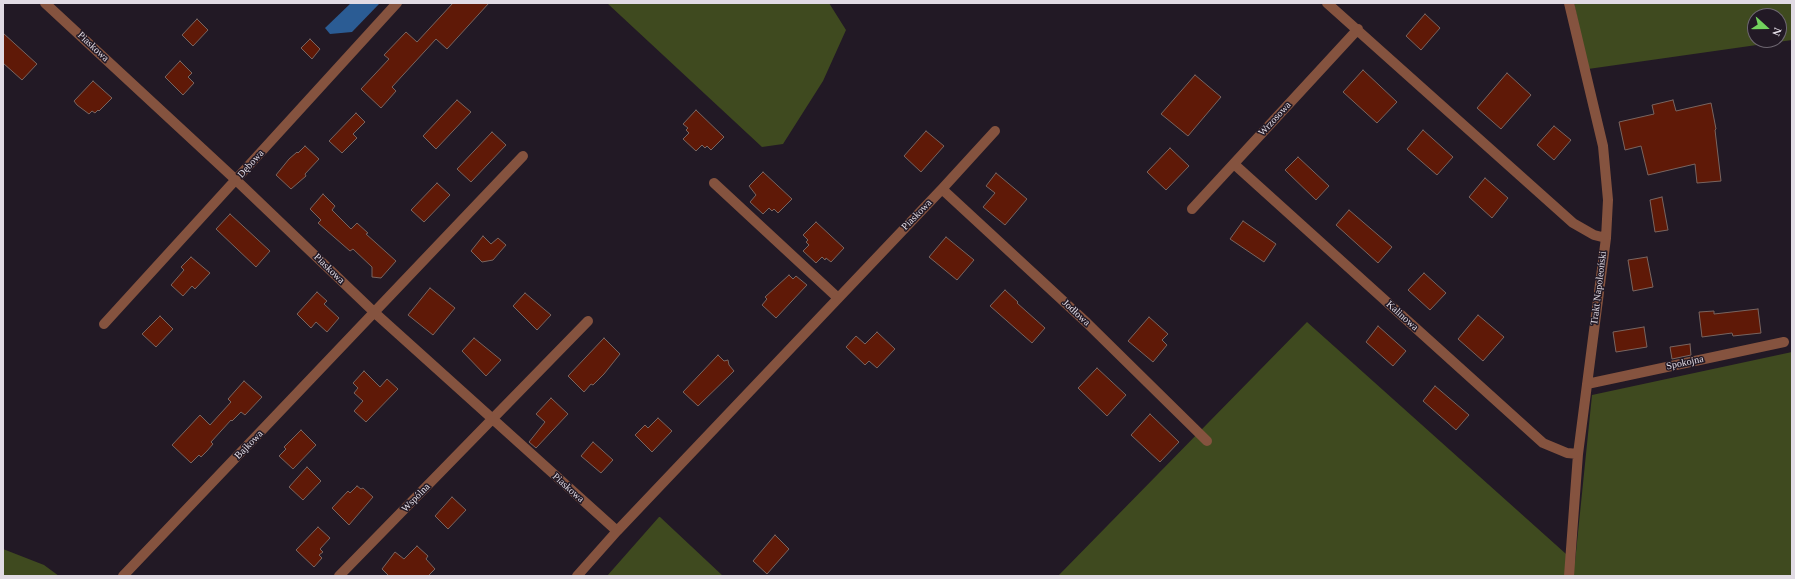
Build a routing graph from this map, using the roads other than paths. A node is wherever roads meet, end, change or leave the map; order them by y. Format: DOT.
graph roads {
  1 [pos="45,3"];
  2 [pos="397,3"];
  3 [pos="1327,3"];
  4 [pos="1569,3"];
  5 [pos="1358,29"];
  6 [pos="995,131"];
  7 [pos="523,156"];
  8 [pos="1234,164"];
  9 [pos="236,180"];
  10 [pos="714,183"];
  11 [pos="942,189"];
  12 [pos="1192,209"];
  13 [pos="1606,238"];
  14 [pos="838,298"];
  15 [pos="375,313"];
  16 [pos="588,320"];
  17 [pos="104,324"];
  18 [pos="1784,342"];
  19 [pos="1587,384"];
  20 [pos="492,420"];
  21 [pos="1206,441"];
  22 [pos="1578,454"];
  23 [pos="617,531"];
  24 [pos="123,576"];
  25 [pos="339,576"];
  26 [pos="577,576"];
  27 [pos="1569,576"];
  1 -- 9 [label="street, Piaskowa"];
  2 -- 9 [label="street, Dębowa"];
  3 -- 5 [label="street"];
  4 -- 13 [label="street, Trakt Napoleoński"];
  5 -- 8 [label="street, Wrzosowa"];
  5 -- 13 [label="street"];
  6 -- 11 [label="street, Piaskowa"];
  7 -- 15 [label="street, Bajkowa"];
  8 -- 12 [label="street, Wrzosowa"];
  8 -- 22 [label="street, Kalinowa"];
  9 -- 15 [label="street, Piaskowa"];
  9 -- 17 [label="street, Dębowa"];
  10 -- 14 [label="street"];
  11 -- 14 [label="street, Piaskowa"];
  11 -- 21 [label="street, Jodłowa"];
  13 -- 19 [label="street, Trakt Napoleoński"];
  14 -- 23 [label="street, Piaskowa"];
  15 -- 20 [label="street, Piaskowa"];
  15 -- 24 [label="street, Bajkowa"];
  16 -- 20 [label="street, Wspólna"];
  18 -- 19 [label="street, Spokojna"];
  19 -- 22 [label="street, Trakt Napoleoński"];
  20 -- 23 [label="street, Piaskowa"];
  20 -- 25 [label="street, Wspólna"];
  22 -- 27 [label="street, Trakt Napoleoński"];
  23 -- 26 [label="street, Piaskowa"];
}
